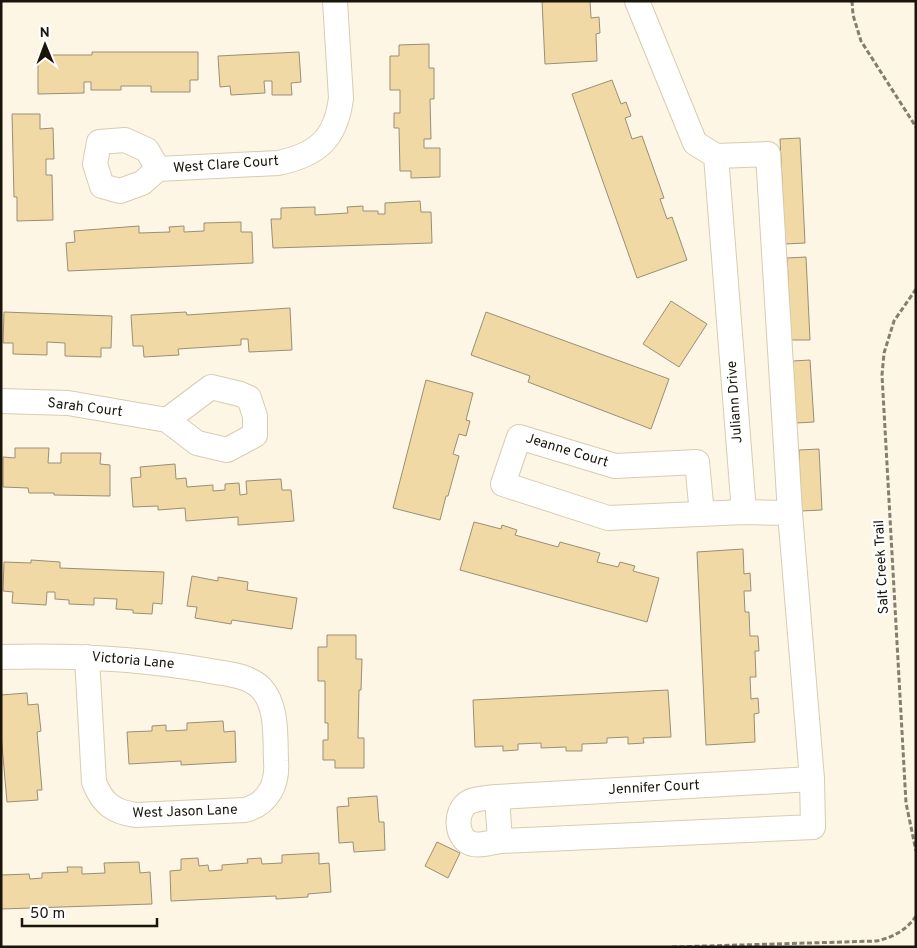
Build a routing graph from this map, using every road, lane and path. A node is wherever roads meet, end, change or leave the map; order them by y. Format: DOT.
graph roads {
  1 [pos="336,1"];
  2 [pos="637,1"];
  3 [pos="852,1"];
  4 [pos="916,127"];
  5 [pos="716,156"];
  6 [pos="158,169"];
  7 [pos="916,289"];
  8 [pos="1,401"];
  9 [pos="167,420"];
  10 [pos="744,512"];
  11 [pos="790,513"];
  12 [pos="702,514"];
  13 [pos="1,657"];
  14 [pos="87,657"];
  15 [pos="812,780"];
  16 [pos="496,797"];
  17 [pos="263,801"];
  18 [pos="500,841"];
  19 [pos="916,851"];
  20 [pos="916,916"];
  21 [pos="672,947"];
  1 -- 6 [label="street, West Clare Court"];
  2 -- 5 [label="street"];
  3 -- 4 [label="path"];
  5 -- 10 [label="street, Juliann Drive"];
  5 -- 11 [label="street"];
  7 -- 19 [label="path, Salt Creek Trail"];
  8 -- 9 [label="street, Sarah Court"];
  10 -- 11 [label="street"];
  10 -- 12 [label="street, Jeanne Court"];
  11 -- 15 [label="street"];
  12 -- 12 [label="street, Jeanne Court"];
  13 -- 14 [label="street, Victoria Lane"];
  14 -- 17 [label="street, Victoria Lane"];
  14 -- 17 [label="street, West Jason Lane"];
  15 -- 16 [label="street, Jennifer Court"];
  15 -- 18 [label="street"];
  16 -- 18 [label="street"];
  16 -- 18 [label="street"];
  20 -- 21 [label="path"];
}
